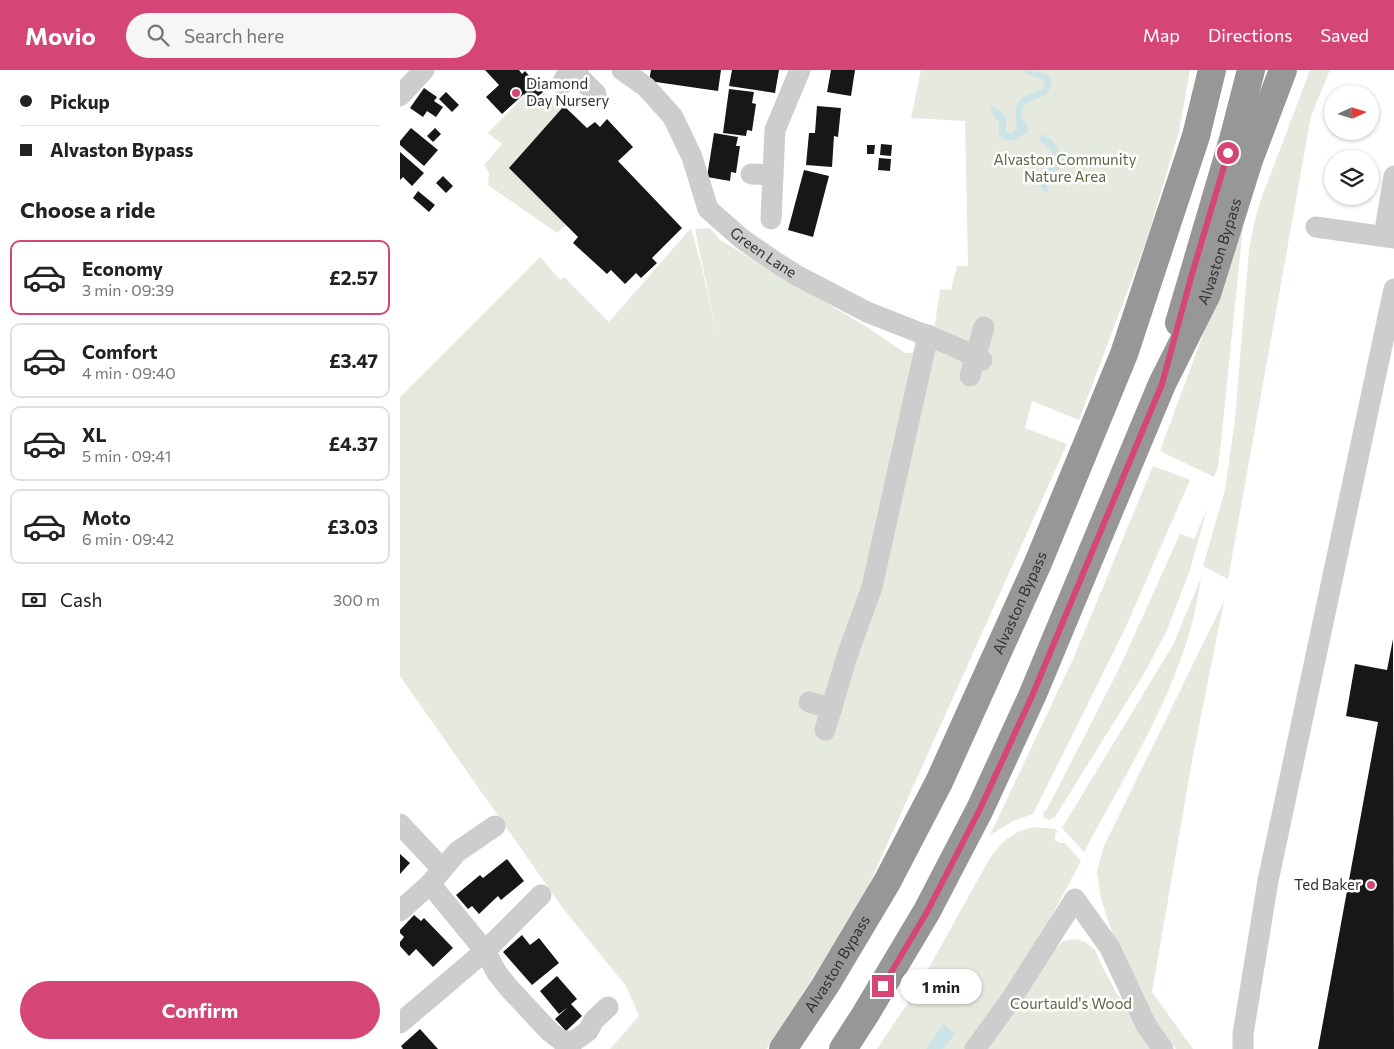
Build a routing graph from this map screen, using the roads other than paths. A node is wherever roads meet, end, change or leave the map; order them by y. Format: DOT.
graph roads {
  1 [pos="424,70"];
  2 [pos="622,70"];
  3 [pos="800,70"];
  4 [pos="1212,70"];
  5 [pos="1251,70"];
  6 [pos="1283,70"];
  7 [pos="569,75"];
  8 [pos="596,94"];
  9 [pos="400,96"];
  10 [pos="752,174"];
  11 [pos="773,175"];
  12 [pos="1394,176"];
  13 [pos="771,219"];
  14 [pos="1316,227"];
  15 [pos="1389,237"];
  16 [pos="1394,289"];
  17 [pos="984,327"];
  18 [pos="928,335"];
  19 [pos="1162,384"];
  20 [pos="809,702"];
  21 [pos="832,709"];
  22 [pos="825,730"];
  23 [pos="400,824"];
  24 [pos="495,826"];
  25 [pos="436,876"];
  26 [pos="541,895"];
  27 [pos="400,911"];
  28 [pos="485,951"];
  29 [pos="608,1007"];
  30 [pos="400,1023"];
  31 [pos="783,1049"];
  32 [pos="843,1049"];
  33 [pos="975,1049"];
  34 [pos="1164,1049"];
  35 [pos="1243,1049"];
  1 -- 9 [label="street"];
  2 -- 18 [label="street, Green Lane"];
  3 -- 11 [label="street"];
  4 -- 31 [label="highway, Alvaston Bypass"];
  5 -- 19 [label="highway"];
  6 -- 19 [label="highway, Alvaston Bypass"];
  7 -- 8 [label="street"];
  10 -- 11 [label="street"];
  11 -- 13 [label="street"];
  12 -- 15 [label="street"];
  14 -- 15 [label="street"];
  16 -- 35 [label="street"];
  17 -- 18 [label="street, Green Lane"];
  18 -- 21 [label="street"];
  19 -- 32 [label="highway, Alvaston Bypass"];
  20 -- 21 [label="street"];
  21 -- 22 [label="street"];
  23 -- 25 [label="street"];
  24 -- 25 [label="street"];
  25 -- 27 [label="street"];
  25 -- 28 [label="street"];
  26 -- 28 [label="street"];
  28 -- 29 [label="street"];
  28 -- 30 [label="street"];
  33 -- 34 [label="street"];
}
